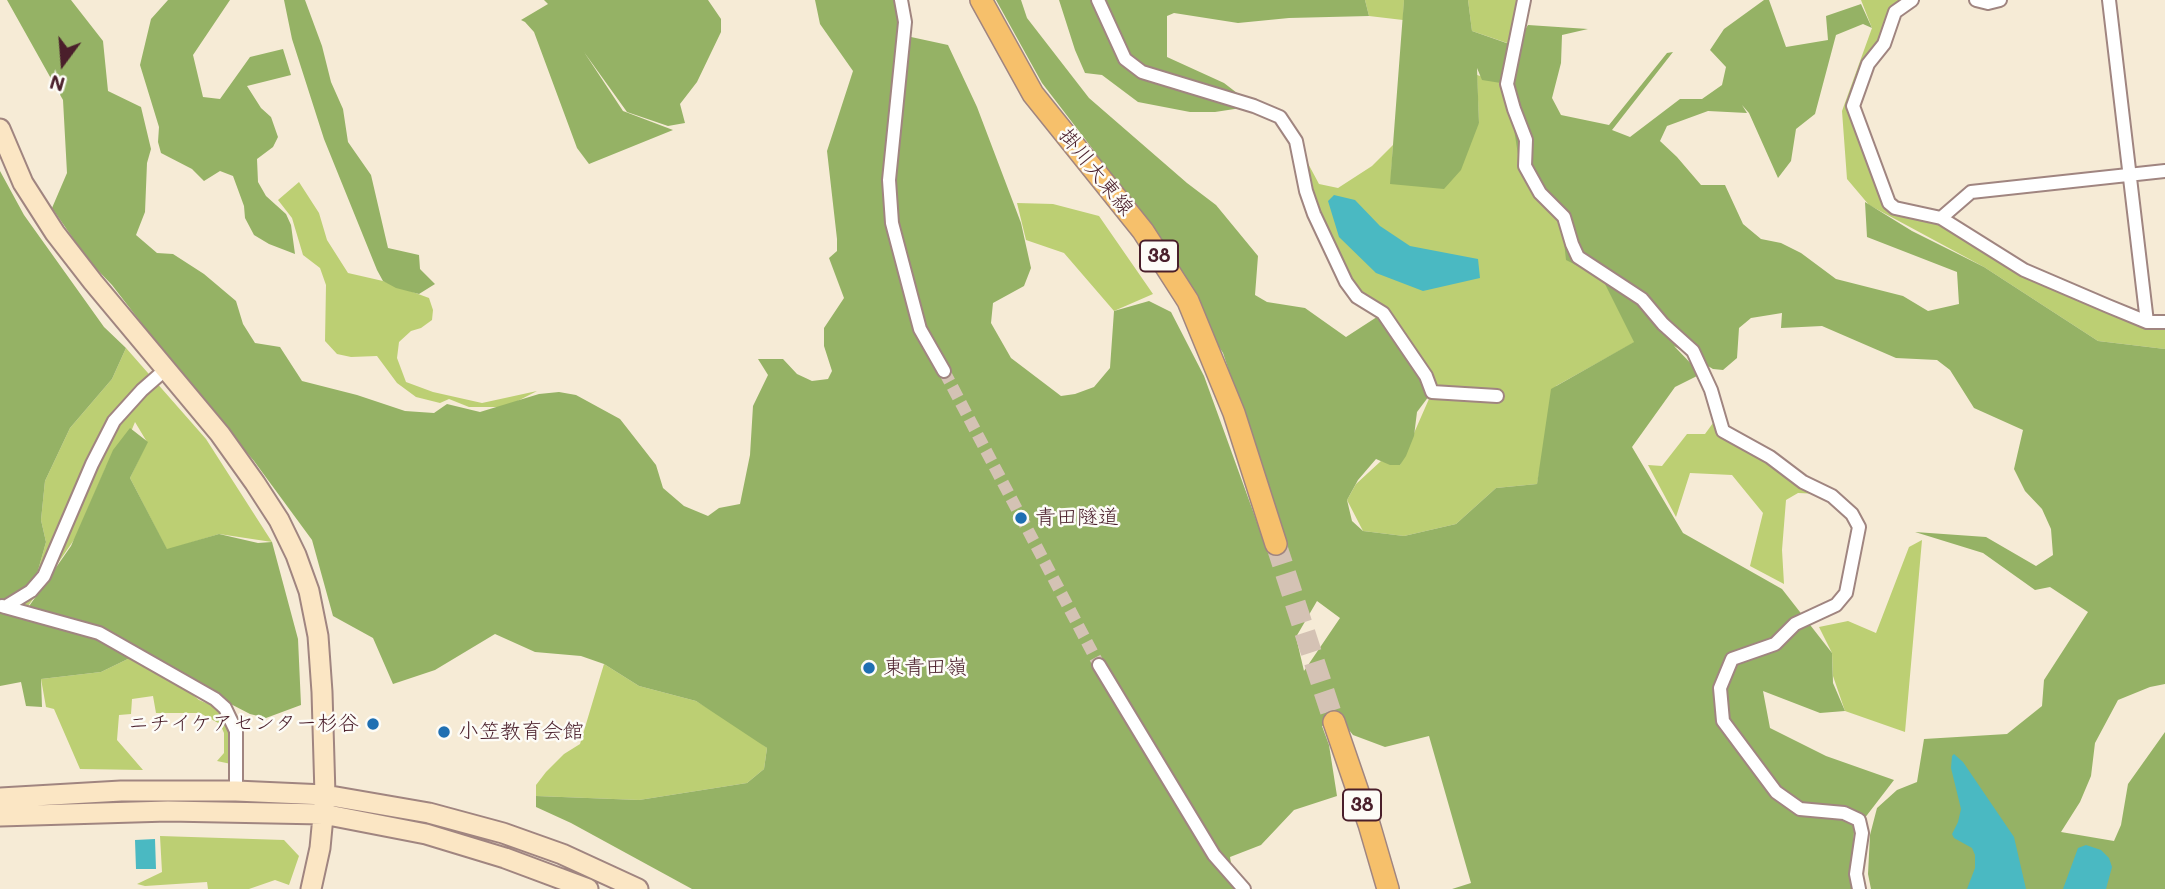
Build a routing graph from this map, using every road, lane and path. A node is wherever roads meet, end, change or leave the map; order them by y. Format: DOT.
graph roads {
  1 [pos="901,0"];
  2 [pos="981,0"];
  3 [pos="1098,0"];
  4 [pos="1524,0"];
  5 [pos="1912,0"];
  6 [pos="1976,0"];
  7 [pos="2000,0"];
  8 [pos="2109,0"];
  9 [pos="0,130"];
  10 [pos="2165,172"];
  11 [pos="2130,175"];
  12 [pos="1941,218"];
  13 [pos="2147,322"];
  14 [pos="2165,322"];
  15 [pos="166,369"];
  16 [pos="944,371"];
  17 [pos="1497,396"];
  18 [pos="1276,544"];
  19 [pos="3,606"];
  20 [pos="1099,665"];
  21 [pos="1334,722"];
  22 [pos="236,791"];
  23 [pos="0,798"];
  24 [pos="324,805"];
  25 [pos="0,816"];
  26 [pos="593,868"];
  27 [pos="311,889"];
  28 [pos="588,889"];
  29 [pos="624,889"];
  30 [pos="639,889"];
  31 [pos="1244,889"];
  32 [pos="1388,889"];
  33 [pos="1859,889"];
  1 -- 16 [label="street"];
  2 -- 18 [label="main road, 掛川大東線 / 38"];
  3 -- 17 [label="street"];
  4 -- 33 [label="street"];
  5 -- 12 [label="street"];
  6 -- 7 [label="street"];
  8 -- 11 [label="street"];
  9 -- 15 [label="street"];
  10 -- 11 [label="street"];
  11 -- 12 [label="street"];
  11 -- 13 [label="street"];
  12 -- 13 [label="street"];
  13 -- 14 [label="street"];
  15 -- 19 [label="street"];
  15 -- 24 [label="street"];
  19 -- 22 [label="street"];
  20 -- 31 [label="street"];
  21 -- 32 [label="main road, 38"];
  22 -- 23 [label="street"];
  22 -- 24 [label="street"];
  24 -- 25 [label="street"];
  24 -- 26 [label="street"];
  24 -- 27 [label="street"];
  24 -- 28 [label="street"];
  26 -- 29 [label="street"];
  26 -- 30 [label="street"];
}
